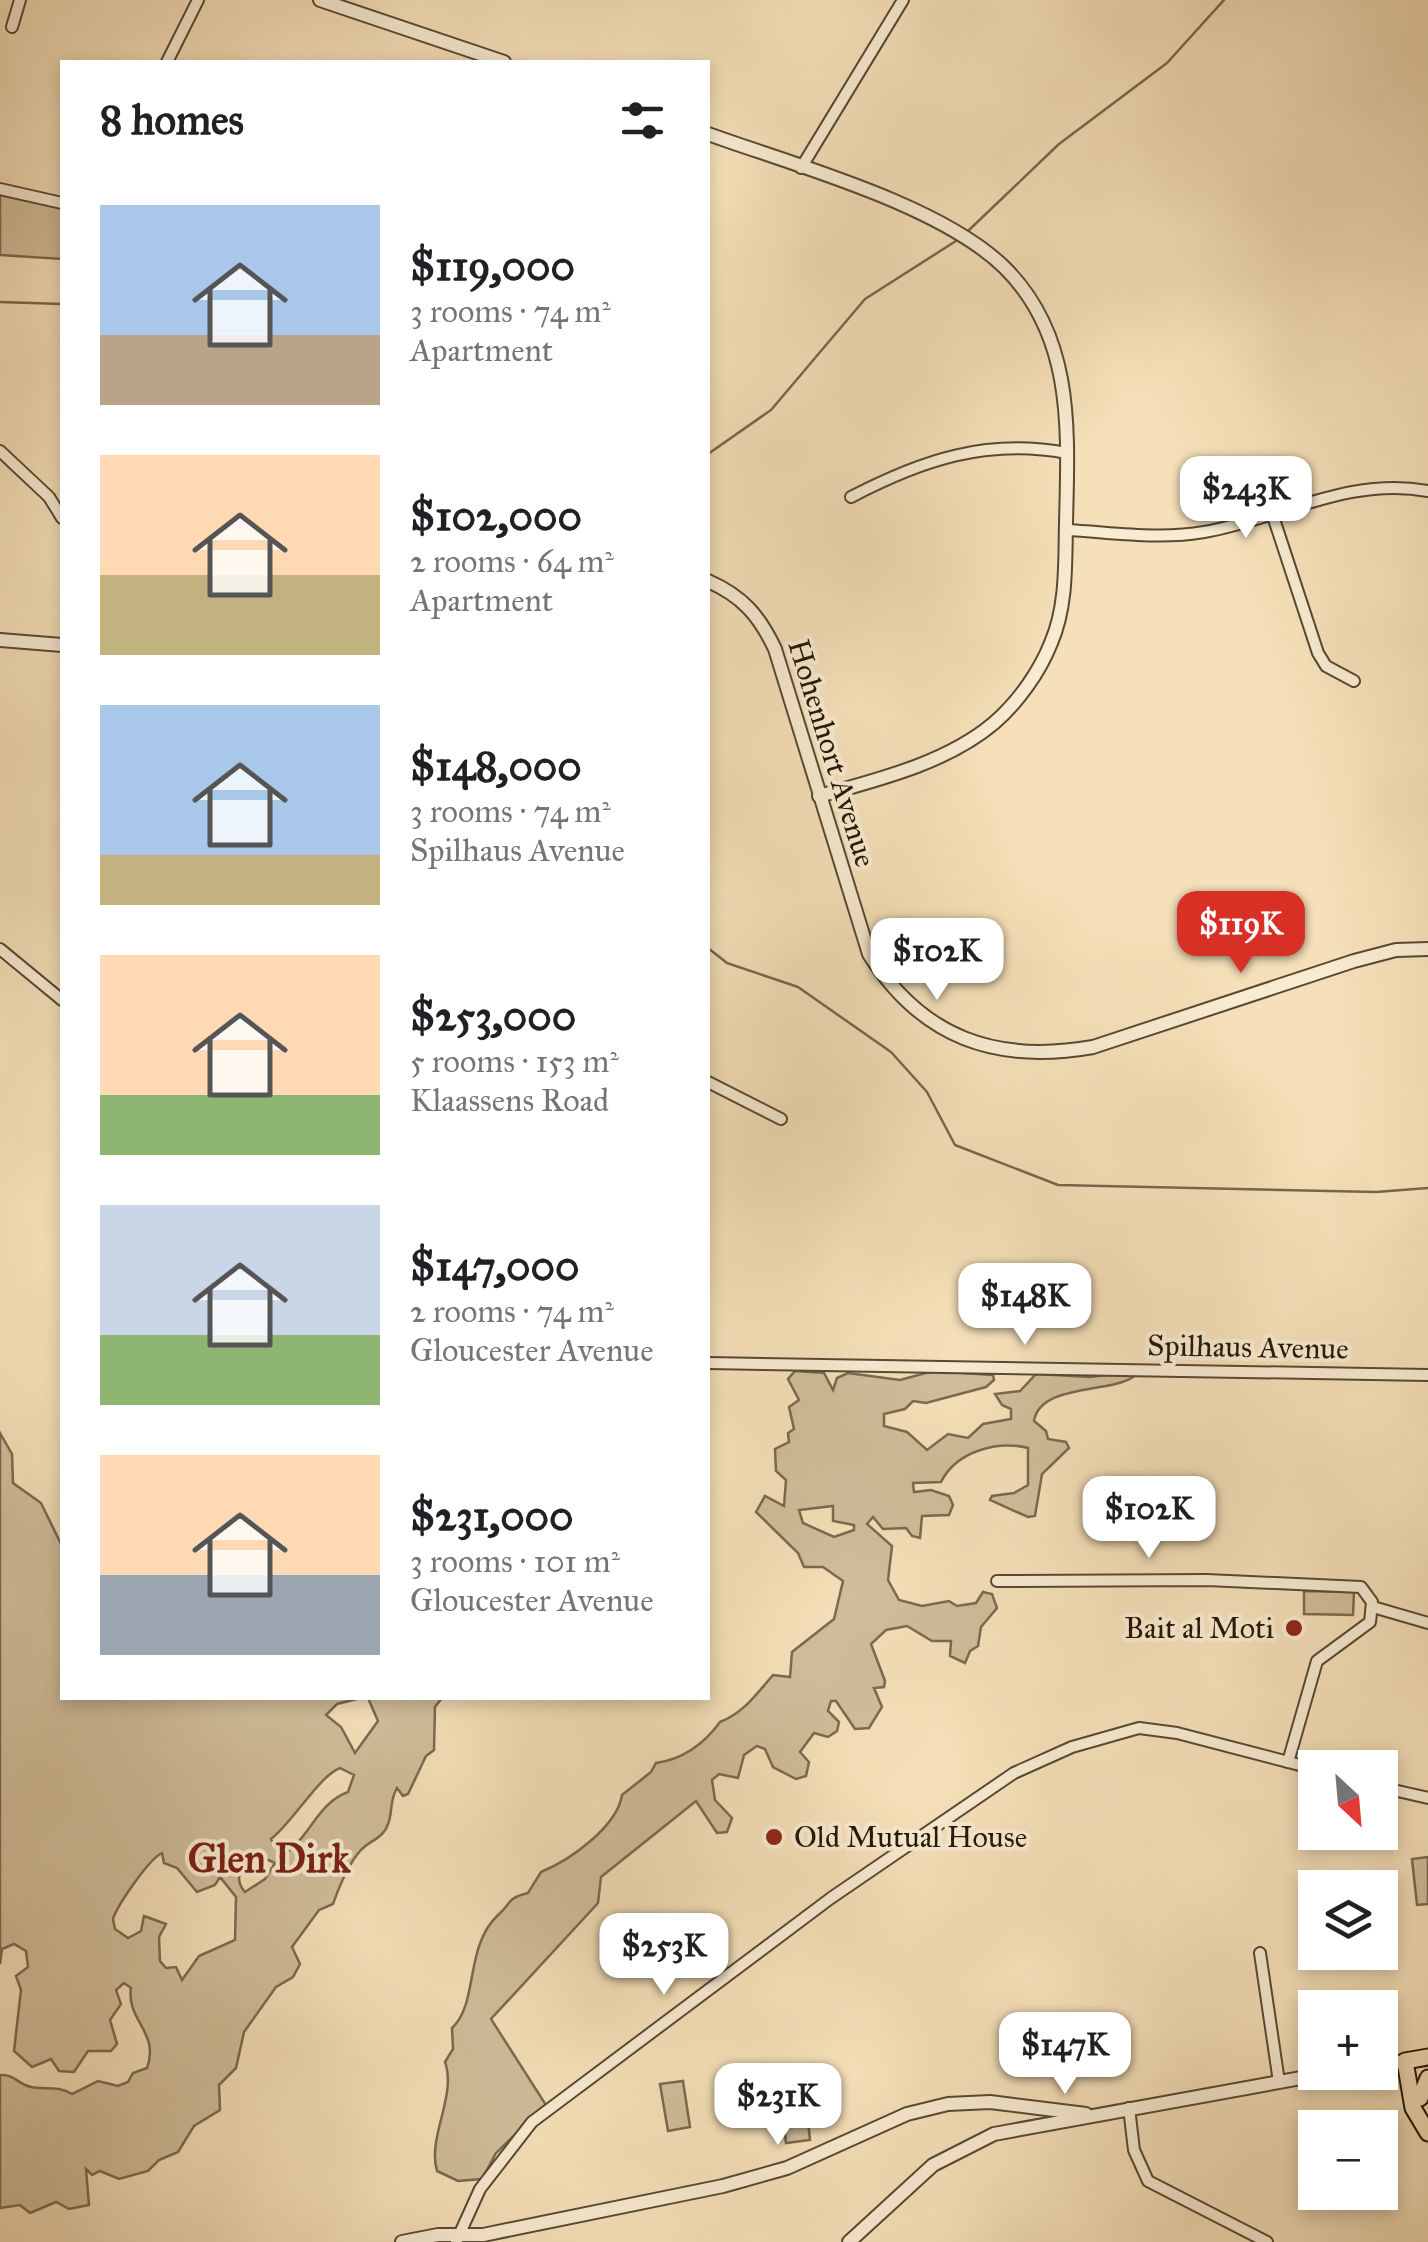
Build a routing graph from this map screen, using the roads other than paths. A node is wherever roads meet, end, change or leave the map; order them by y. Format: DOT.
graph roads {
  1 [pos="20,0"];
  2 [pos="198,0"];
  3 [pos="320,0"];
  4 [pos="903,0"];
  5 [pos="12,27"];
  6 [pos="168,60"];
  7 [pos="498,60"];
  8 [pos="710,135"];
  9 [pos="801,168"];
  10 [pos="0,189"];
  11 [pos="60,203"];
  12 [pos="0,451"];
  13 [pos="1068,453"];
  14 [pos="1428,491"];
  15 [pos="851,497"];
  16 [pos="1272,513"];
  17 [pos="60,515"];
  18 [pos="1066,530"];
  19 [pos="710,583"];
  20 [pos="0,640"];
  21 [pos="60,645"];
  22 [pos="1354,681"];
  23 [pos="819,796"];
  24 [pos="0,949"];
  25 [pos="1428,949"];
  26 [pos="60,998"];
  27 [pos="710,1083"];
  28 [pos="780,1119"];
  29 [pos="710,1363"];
  30 [pos="1428,1374"];
  31 [pos="996,1582"];
  32 [pos="1373,1607"];
  33 [pos="1428,1623"];
  34 [pos="1288,1762"];
  35 [pos="1298,1765"];
  36 [pos="1398,1791"];
  37 [pos="1428,1798"];
  38 [pos="1260,1954"];
  39 [pos="1416,2059"];
  40 [pos="1428,2078"];
  41 [pos="1298,2079"];
  42 [pos="1279,2082"];
  43 [pos="1420,2098"];
  44 [pos="1129,2108"];
  45 [pos="1086,2114"];
  46 [pos="1428,2121"];
  47 [pos="1428,2132"];
  48 [pos="458,2238"];
  49 [pos="402,2242"];
  50 [pos="849,2242"];
  51 [pos="1267,2242"];
  1 -- 5 [label="street"];
  2 -- 6 [label="street"];
  3 -- 7 [label="street"];
  4 -- 9 [label="street"];
  8 -- 9 [label="street"];
  9 -- 13 [label="street"];
  10 -- 11 [label="street"];
  12 -- 17 [label="street"];
  13 -- 15 [label="street"];
  13 -- 18 [label="street"];
  14 -- 16 [label="street"];
  16 -- 18 [label="street"];
  16 -- 22 [label="street"];
  18 -- 23 [label="street"];
  19 -- 23 [label="street, Hohenhort Avenue"];
  20 -- 21 [label="street"];
  23 -- 25 [label="street, Hohenhort Avenue"];
  24 -- 26 [label="street"];
  27 -- 28 [label="street"];
  29 -- 30 [label="street, Spilhaus Avenue"];
  31 -- 32 [label="street"];
  32 -- 33 [label="street"];
  32 -- 34 [label="street"];
  34 -- 35 [label="street"];
  34 -- 48 [label="street"];
  36 -- 37 [label="street"];
  38 -- 42 [label="street"];
  39 -- 43 [label="main road"];
  39 -- 47 [label="main road"];
  40 -- 43 [label="main road"];
  41 -- 42 [label="street"];
  42 -- 44 [label="street"];
  43 -- 46 [label="main road"];
  44 -- 45 [label="street"];
  44 -- 51 [label="street"];
  45 -- 48 [label="street"];
  45 -- 50 [label="street"];
  48 -- 49 [label="street"];
}
